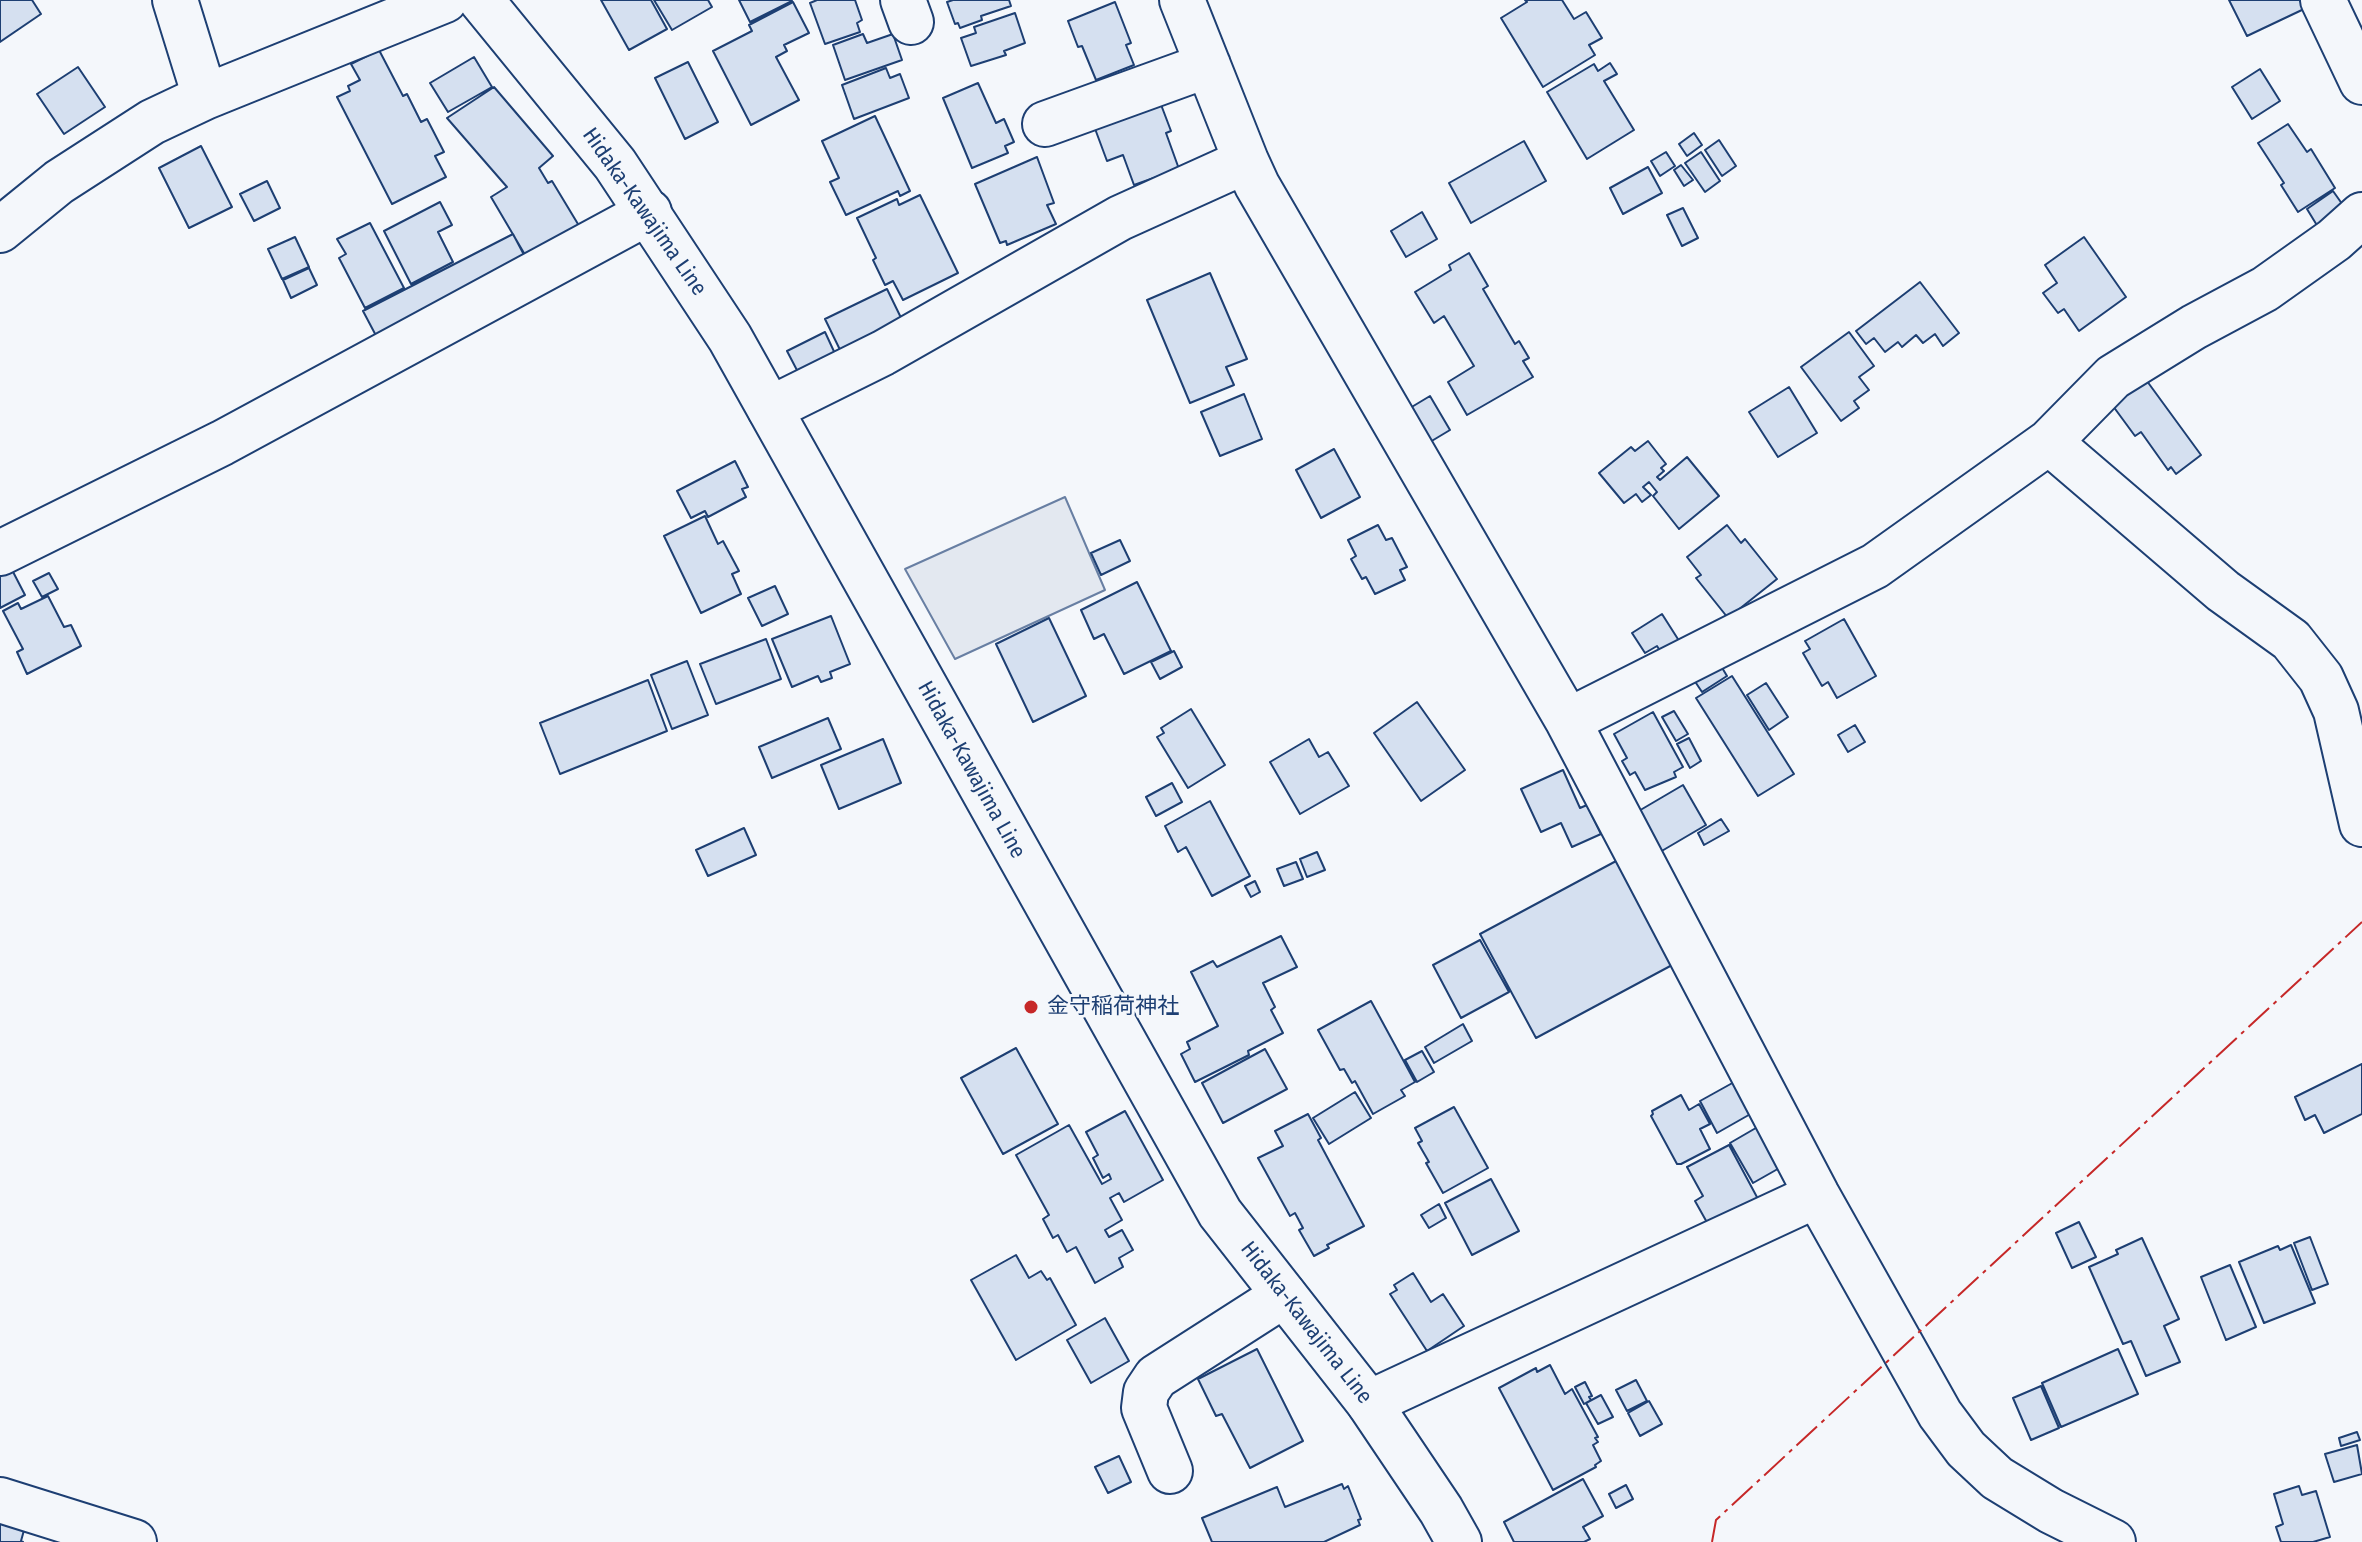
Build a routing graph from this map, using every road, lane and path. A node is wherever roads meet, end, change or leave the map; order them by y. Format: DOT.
graph roads {
  1 [pos="175,0"];
  2 [pos="445,0"];
  3 [pos="481,0"];
  4 [pos="1182,0"];
  5 [pos="2323,0"];
  6 [pos="1208,65"];
  7 [pos="2362,82"];
  8 [pos="205,97"];
  9 [pos="1045,124"];
  10 [pos="1246,161"];
  11 [pos="649,212"];
  12 [pos="2362,215"];
  13 [pos="0,230"];
  14 [pos="770,409"];
  15 [pos="2049,442"];
  16 [pos="0,553"];
  17 [pos="1568,721"];
  18 [pos="2362,824"];
  19 [pos="1817,1195"];
  20 [pos="1284,1295"];
  21 [pos="1369,1403"];
  22 [pos="1170,1471"];
  23 [pos="0,1500"];
  24 [pos="134,1542"];
  25 [pos="1459,1542"];
  26 [pos="2113,1542"];
  1 -- 8 [label="street"];
  2 -- 8 [label="street"];
  3 -- 11 [label="street, Hidaka-Kawajima Line"];
  4 -- 6 [label="street"];
  5 -- 7 [label="street"];
  6 -- 9 [label="street"];
  6 -- 10 [label="street"];
  8 -- 13 [label="street"];
  10 -- 14 [label="street"];
  10 -- 17 [label="street"];
  11 -- 14 [label="street, Hidaka-Kawajima Line"];
  11 -- 16 [label="street"];
  12 -- 15 [label="street"];
  14 -- 20 [label="street, Hidaka-Kawajima Line"];
  15 -- 17 [label="street"];
  15 -- 18 [label="street"];
  17 -- 19 [label="street"];
  19 -- 21 [label="street"];
  19 -- 26 [label="street"];
  20 -- 21 [label="street, Hidaka-Kawajima Line"];
  20 -- 22 [label="street"];
  21 -- 25 [label="street, Hidaka-Kawajima Line"];
  23 -- 24 [label="street"];
}
